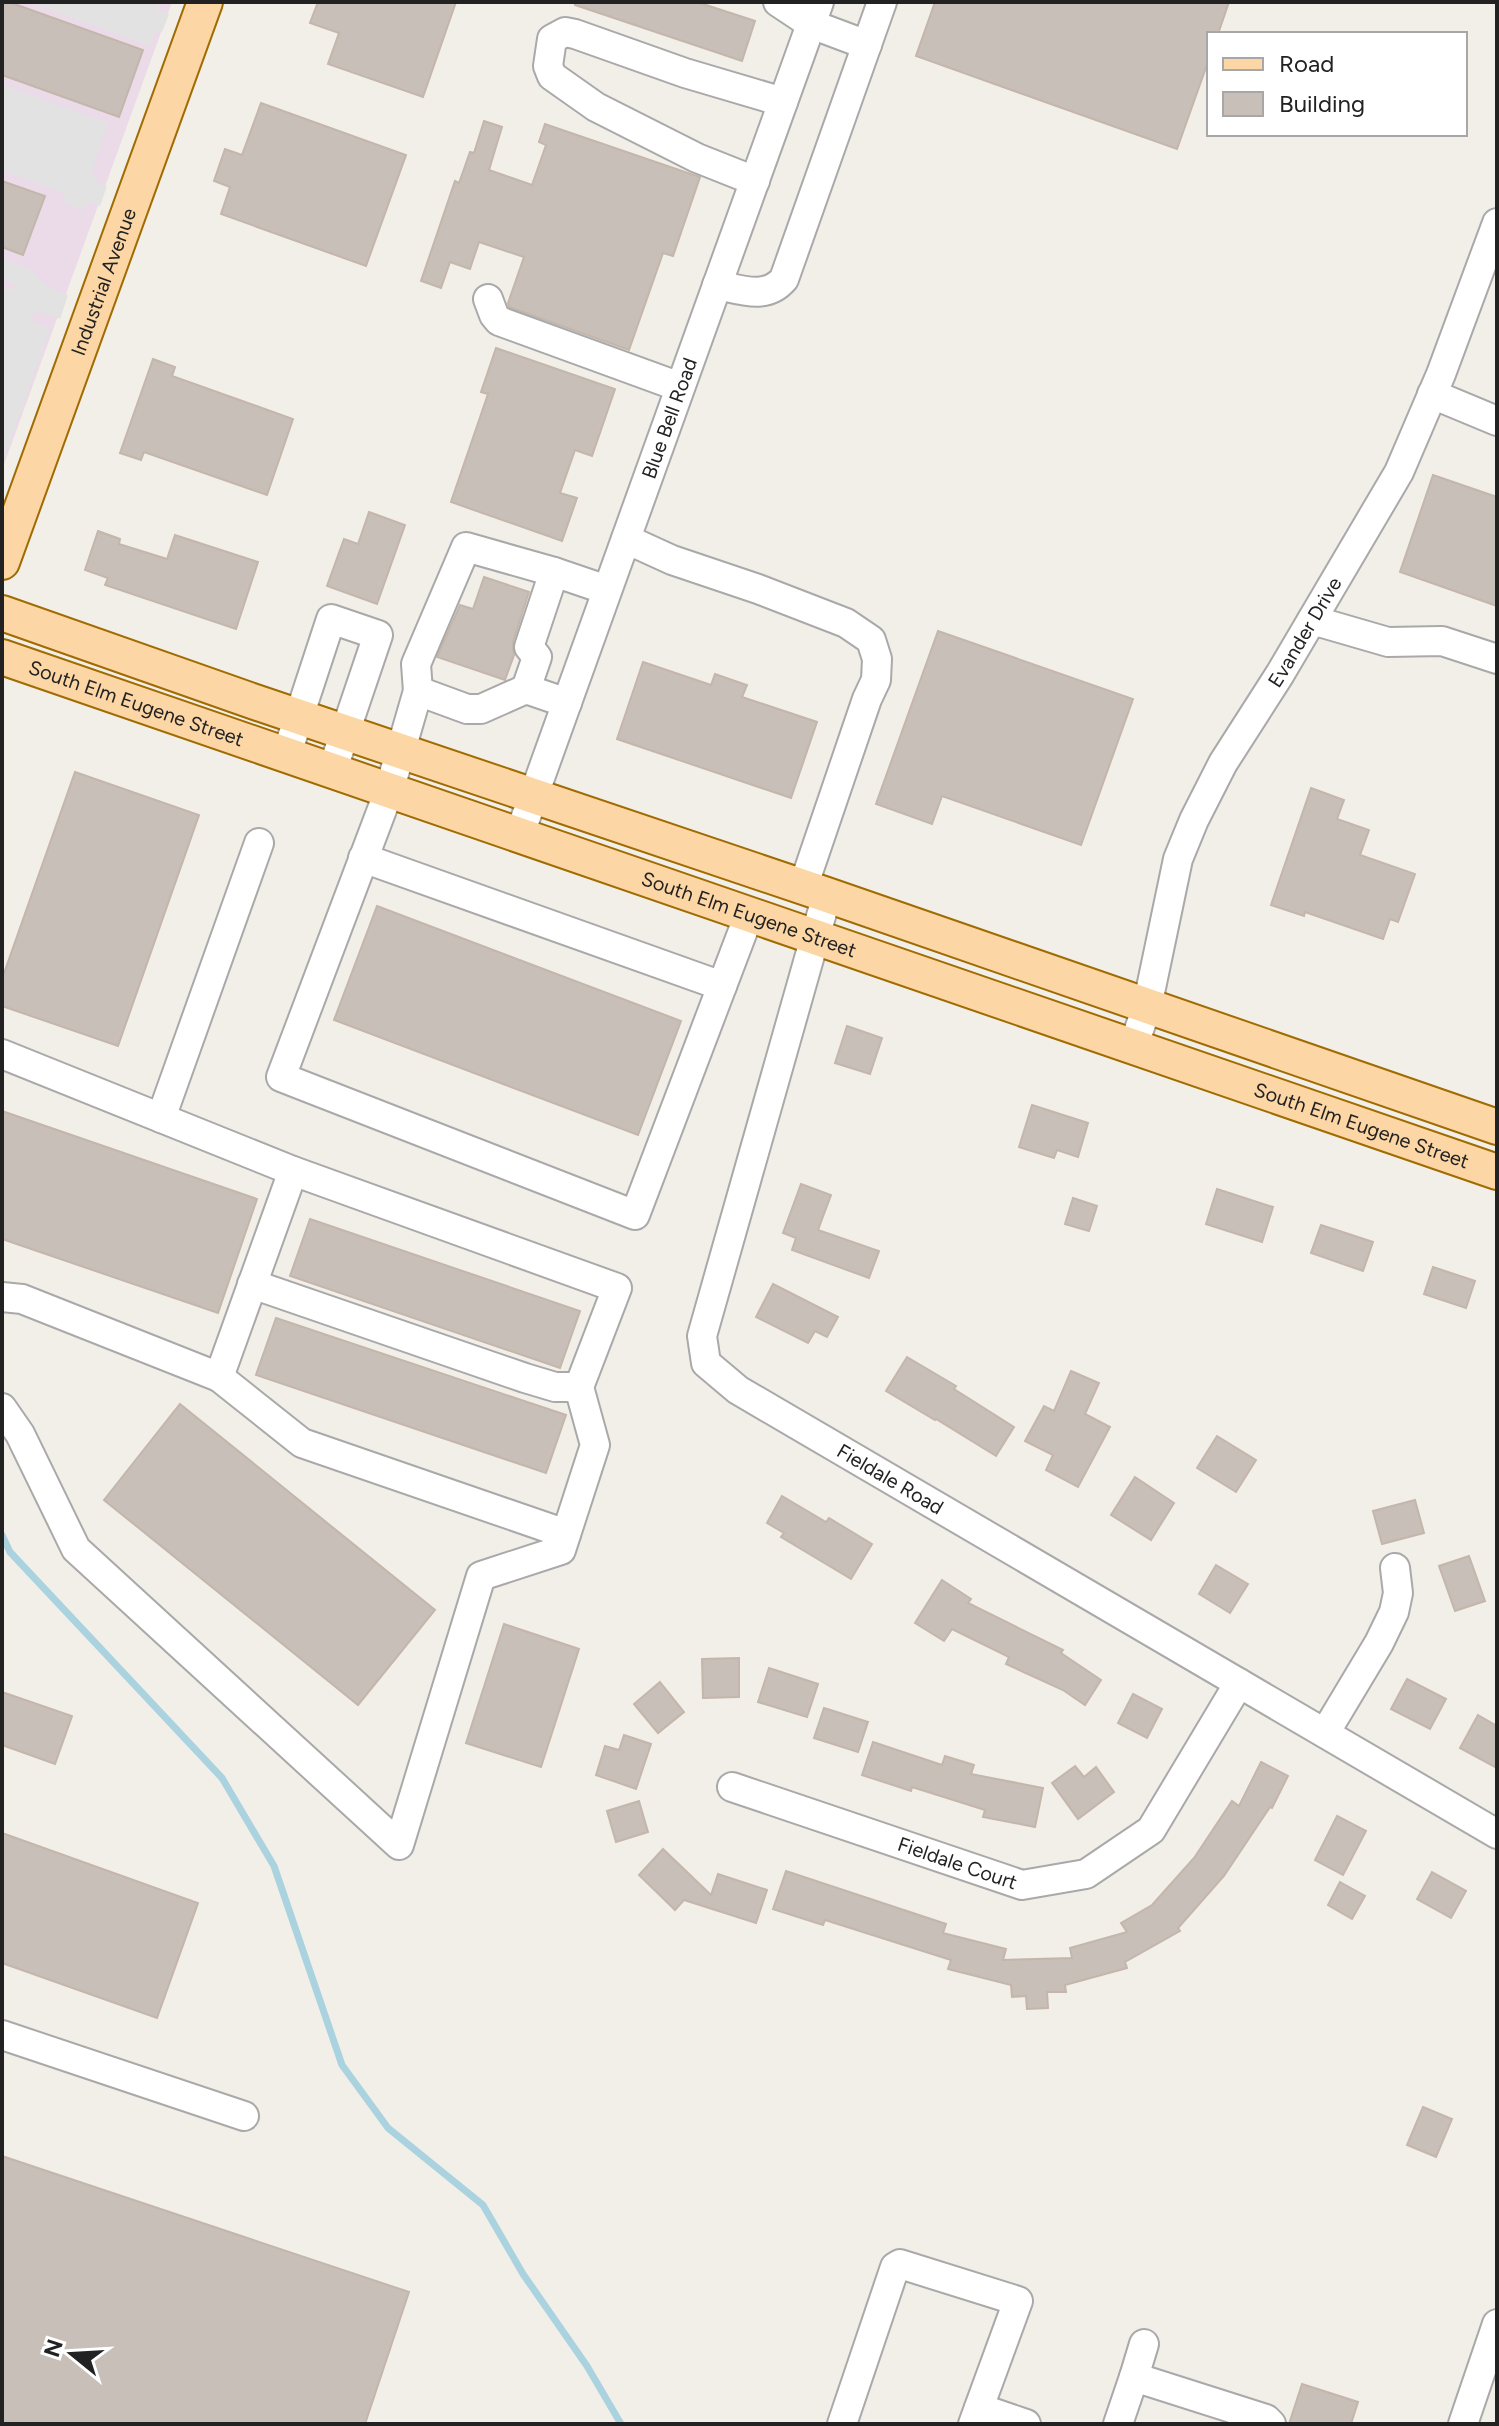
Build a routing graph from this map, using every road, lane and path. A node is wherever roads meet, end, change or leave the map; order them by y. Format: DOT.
graph roads {
  1 [pos="205,2"];
  2 [pos="778,2"];
  3 [pos="882,2"];
  4 [pos="815,13"];
  5 [pos="867,45"];
  6 [pos="783,102"];
  7 [pos="755,181"];
  8 [pos="1497,223"];
  9 [pos="717,285"];
  10 [pos="488,299"];
  11 [pos="680,387"];
  12 [pos="1432,394"];
  13 [pos="1497,421"];
  14 [pos="626,539"];
  15 [pos="2,562"];
  16 [pos="554,572"];
  17 [pos="607,590"];
  18 [pos="2,613"];
  19 [pos="1312,620"];
  20 [pos="2,657"];
  21 [pos="1497,659"];
  22 [pos="526,689"];
  23 [pos="418,691"];
  24 [pos="567,703"];
  25 [pos="298,717"];
  26 [pos="345,733"];
  27 [pos="401,751"];
  28 [pos="286,756"];
  29 [pos="332,771"];
  30 [pos="389,791"];
  31 [pos="533,797"];
  32 [pos="519,836"];
  33 [pos="259,843"];
  34 [pos="363,858"];
  35 [pos="815,891"];
  36 [pos="749,915"];
  37 [pos="815,938"];
  38 [pos="722,986"];
  39 [pos="1147,1007"];
  40 [pos="1133,1047"];
  41 [pos="2,1054"];
  42 [pos="161,1118"];
  43 [pos="1497,1127"];
  44 [pos="293,1171"];
  45 [pos="1497,1172"];
  46 [pos="252,1284"];
  47 [pos="2,1297"];
  48 [pos="219,1377"];
  49 [pos="579,1387"];
  50 [pos="2,1408"];
  51 [pos="566,1534"];
  52 [pos="1395,1568"];
  53 [pos="1239,1683"];
  54 [pos="1325,1733"];
  55 [pos="732,1787"];
  56 [pos="1497,1834"];
  57 [pos="2,2035"];
  58 [pos="244,2116"];
  59 [pos="1497,2324"];
  60 [pos="1144,2344"];
  61 [pos="1134,2377"];
  62 [pos="976,2416"];
  63 [pos="842,2424"];
  64 [pos="1026,2424"];
  65 [pos="1118,2424"];
  66 [pos="1271,2424"];
  67 [pos="1463,2424"];
  1 -- 15 [label="main road, Industrial Avenue"];
  2 -- 4 [label="street"];
  3 -- 5 [label="street"];
  4 -- 5 [label="street"];
  4 -- 6 [label="street, Blue Bell Road"];
  5 -- 9 [label="street"];
  6 -- 7 [label="street, Blue Bell Road"];
  6 -- 7 [label="street"];
  7 -- 9 [label="street, Blue Bell Road"];
  8 -- 12 [label="street, Evander Drive"];
  9 -- 11 [label="street, Blue Bell Road"];
  10 -- 11 [label="street"];
  11 -- 14 [label="street, Blue Bell Road"];
  12 -- 13 [label="street"];
  12 -- 19 [label="street, Evander Drive"];
  14 -- 17 [label="street, Blue Bell Road"];
  14 -- 35 [label="street, Fieldale Road"];
  16 -- 17 [label="street"];
  16 -- 22 [label="street"];
  16 -- 23 [label="street"];
  17 -- 24 [label="street, Blue Bell Road"];
  18 -- 25 [label="main road, South Elm Eugene Street"];
  19 -- 21 [label="street"];
  19 -- 39 [label="street, Evander Drive"];
  20 -- 28 [label="main road, South Elm Eugene Street"];
  22 -- 23 [label="street"];
  22 -- 24 [label="street"];
  23 -- 27 [label="street"];
  24 -- 31 [label="street, Blue Bell Road"];
  25 -- 26 [label="main road, South Elm Eugene Street"];
  25 -- 26 [label="street"];
  25 -- 28 [label="street"];
  26 -- 27 [label="main road, South Elm Eugene Street"];
  26 -- 29 [label="street"];
  27 -- 30 [label="street"];
  27 -- 31 [label="main road, South Elm Eugene Street"];
  28 -- 29 [label="main road, South Elm Eugene Street"];
  29 -- 30 [label="main road, South Elm Eugene Street"];
  30 -- 32 [label="main road, South Elm Eugene Street"];
  30 -- 34 [label="street"];
  31 -- 32 [label="street, Blue Bell Road"];
  31 -- 35 [label="main road, South Elm Eugene Street"];
  32 -- 36 [label="main road, South Elm Eugene Street"];
  33 -- 42 [label="street"];
  34 -- 38 [label="street"];
  34 -- 38 [label="street"];
  35 -- 37 [label="street, Fieldale Road"];
  35 -- 39 [label="main road, South Elm Eugene Street"];
  36 -- 37 [label="main road, South Elm Eugene Street"];
  36 -- 38 [label="street"];
  37 -- 40 [label="main road, South Elm Eugene Street"];
  37 -- 53 [label="street, Fieldale Road"];
  39 -- 40 [label="street, Evander Drive"];
  39 -- 43 [label="main road, South Elm Eugene Street"];
  40 -- 45 [label="main road, South Elm Eugene Street"];
  41 -- 42 [label="street"];
  42 -- 44 [label="street"];
  44 -- 46 [label="street"];
  44 -- 49 [label="street"];
  46 -- 48 [label="street"];
  46 -- 49 [label="street"];
  47 -- 48 [label="street"];
  48 -- 51 [label="street"];
  49 -- 51 [label="street"];
  50 -- 51 [label="street"];
  52 -- 54 [label="street"];
  53 -- 54 [label="street, Fieldale Road"];
  53 -- 55 [label="street, Fieldale Court"];
  54 -- 56 [label="street, Fieldale Road"];
  57 -- 58 [label="street"];
  59 -- 67 [label="street"];
  60 -- 61 [label="street"];
  61 -- 65 [label="street"];
  61 -- 66 [label="street"];
  62 -- 63 [label="street"];
  62 -- 64 [label="street"];
}
